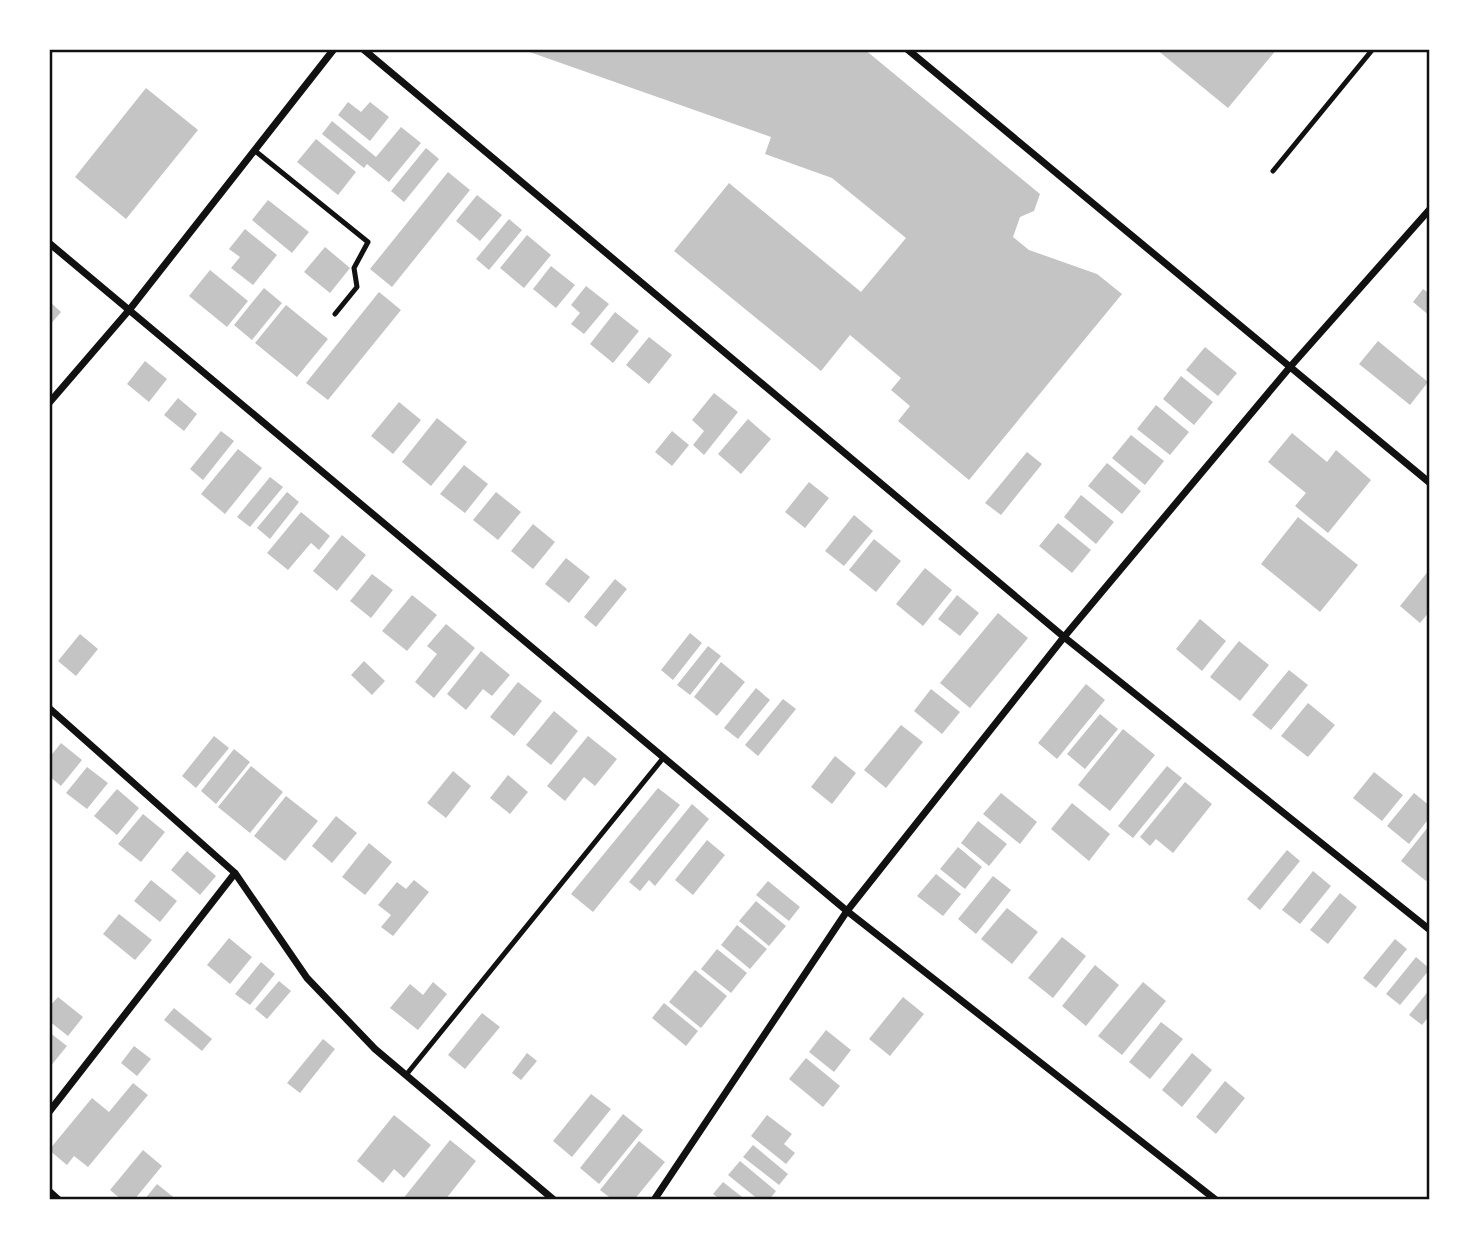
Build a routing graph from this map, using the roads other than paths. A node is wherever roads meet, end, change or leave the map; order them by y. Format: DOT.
graph roads {
  1 [pos="334,49"];
  2 [pos="363,49"];
  3 [pos="907,49"];
  4 [pos="1373,49"];
  5 [pos="254,150"];
  6 [pos="1273,171"];
  7 [pos="1430,209"];
  8 [pos="49,243"];
  9 [pos="130,309"];
  10 [pos="335,314"];
  11 [pos="1290,367"];
  12 [pos="49,403"];
  13 [pos="1430,483"];
  14 [pos="1065,637"];
  15 [pos="49,708"];
  16 [pos="664,757"];
  17 [pos="235,873"];
  18 [pos="847,911"];
  19 [pos="1430,930"];
  20 [pos="406,1075"];
  21 [pos="49,1112"];
  22 [pos="49,1191"];
  23 [pos="59,1200"];
  24 [pos="554,1200"];
  25 [pos="654,1200"];
  26 [pos="1216,1200"];
  1 -- 5 [label="street"];
  2 -- 14 [label="street"];
  3 -- 11 [label="street"];
  4 -- 6 [label="lane"];
  5 -- 9 [label="street"];
  5 -- 10 [label="lane"];
  7 -- 11 [label="street"];
  8 -- 9 [label="street"];
  9 -- 12 [label="street"];
  9 -- 16 [label="street"];
  11 -- 13 [label="street"];
  11 -- 14 [label="street"];
  14 -- 18 [label="street"];
  14 -- 19 [label="street"];
  15 -- 17 [label="street"];
  16 -- 18 [label="street"];
  16 -- 20 [label="lane"];
  17 -- 20 [label="street"];
  17 -- 21 [label="street"];
  18 -- 25 [label="street"];
  18 -- 26 [label="street"];
  20 -- 24 [label="street"];
  22 -- 23 [label="street"];
}
